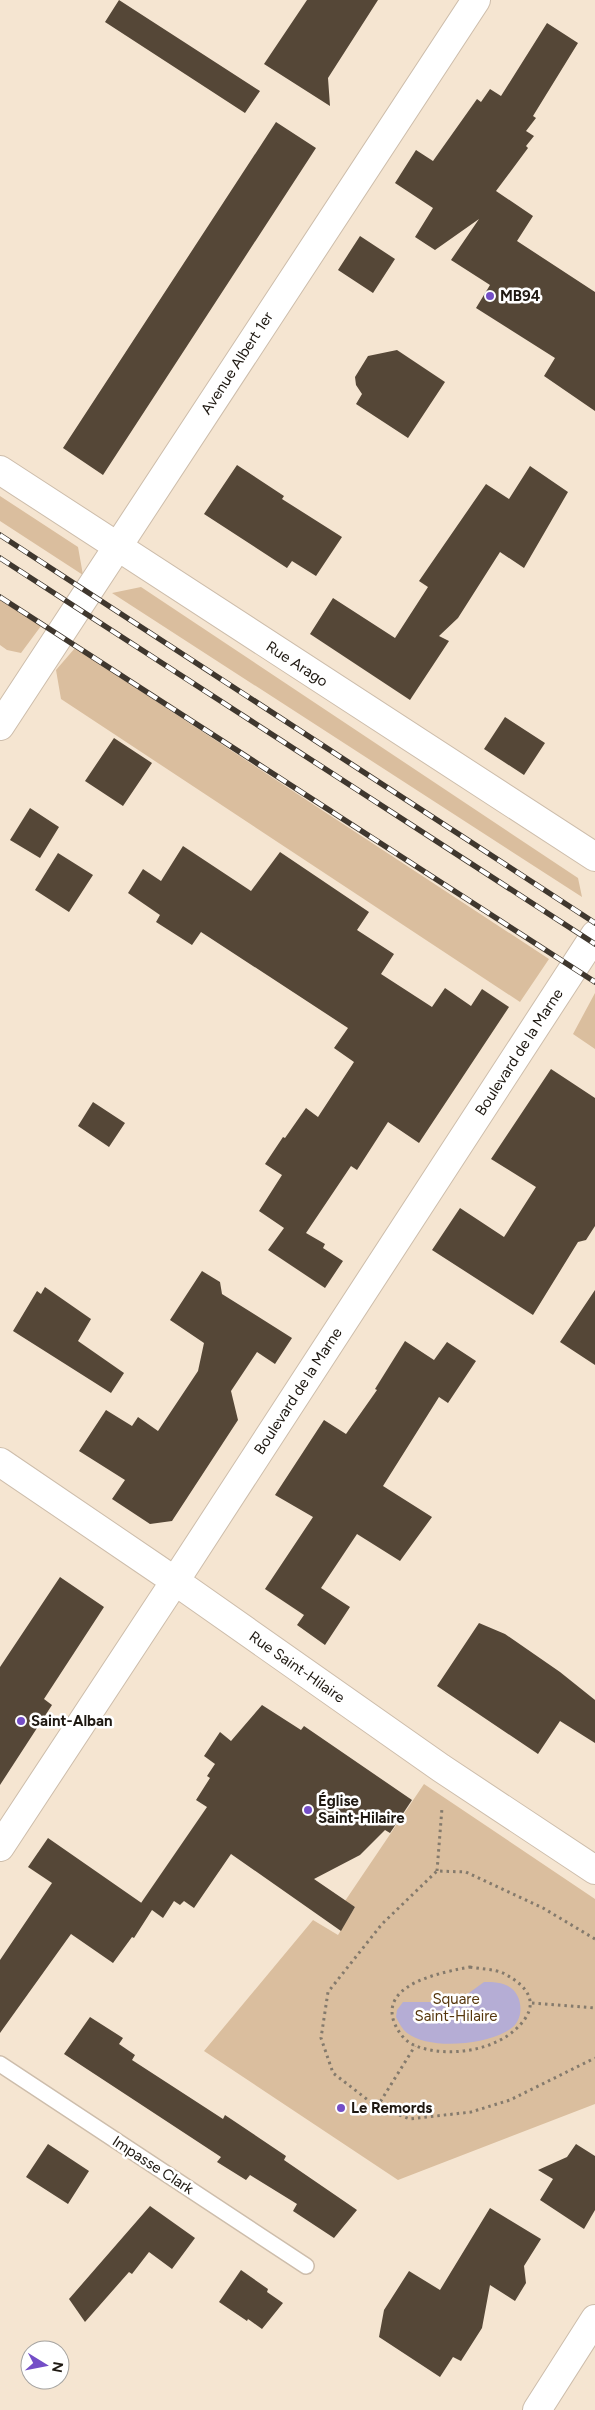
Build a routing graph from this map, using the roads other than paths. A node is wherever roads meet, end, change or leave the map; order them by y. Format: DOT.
graph roads {
  1 [pos="476,0"];
  2 [pos="0,470"];
  3 [pos="116,547"];
  4 [pos="0,726"];
  5 [pos="595,857"];
  6 [pos="595,935"];
  7 [pos="0,1462"];
  8 [pos="175,1581"];
  9 [pos="0,1847"];
  10 [pos="595,1870"];
  11 [pos="0,2064"];
  12 [pos="306,2266"];
  13 [pos="595,2319"];
  14 [pos="537,2410"];
  1 -- 3 [label="street, Avenue Albert 1er"];
  2 -- 3 [label="street, Rue Arago"];
  3 -- 4 [label="street, Avenue Albert 1er"];
  3 -- 5 [label="street, Rue Arago"];
  6 -- 8 [label="street, Boulevard de la Marne"];
  7 -- 8 [label="street, Rue Saint-Hilaire"];
  8 -- 9 [label="street, Boulevard de la Marne"];
  8 -- 10 [label="street, Rue Saint-Hilaire"];
  11 -- 12 [label="lane, Impasse Clark"];
  13 -- 14 [label="street"];
}
